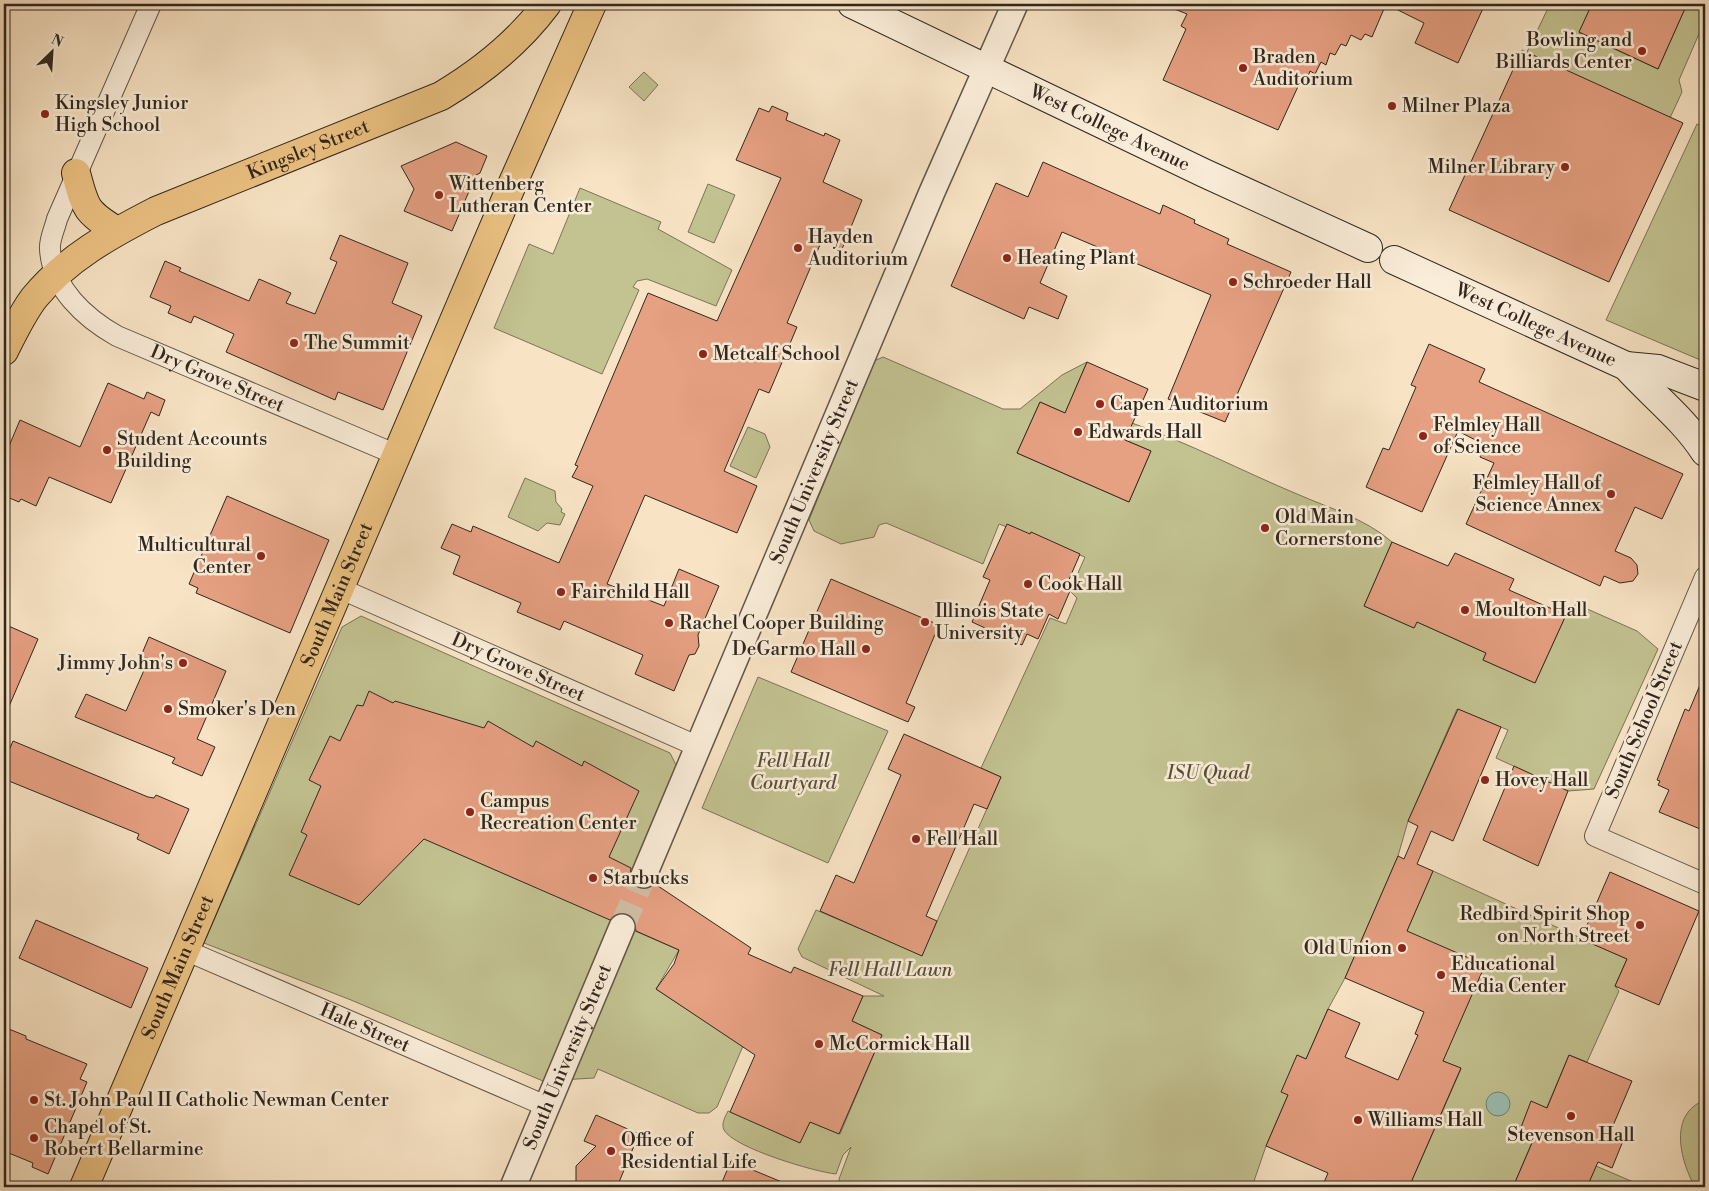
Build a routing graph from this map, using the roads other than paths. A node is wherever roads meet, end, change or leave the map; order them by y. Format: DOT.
graph roads {
  1 [pos="151,4"];
  2 [pos="547,4"];
  3 [pos="592,4"];
  4 [pos="852,4"];
  5 [pos="1015,4"];
  6 [pos="986,70"];
  7 [pos="76,173"];
  8 [pos="117,231"];
  9 [pos="1368,248"];
  10 [pos="1394,260"];
  11 [pos="55,276"];
  12 [pos="4,351"];
  13 [pos="1626,366"];
  14 [pos="1705,387"];
  15 [pos="1705,452"];
  16 [pos="397,455"];
  17 [pos="1705,577"];
  18 [pos="339,588"];
  19 [pos="699,747"];
  20 [pos="644,875"];
  21 [pos="1705,884"];
  22 [pos="622,927"];
  23 [pos="185,950"];
  24 [pos="546,1106"];
  25 [pos="84,1187"];
  26 [pos="513,1187"];
  1 -- 7 [label="street"];
  2 -- 8 [label="main road, Kingsley Street"];
  3 -- 16 [label="main road, South Main Street"];
  4 -- 6 [label="main road, West College Avenue"];
  5 -- 6 [label="street, South University Street"];
  6 -- 9 [label="main road, West College Avenue"];
  6 -- 19 [label="street, South University Street"];
  7 -- 8 [label="main road"];
  7 -- 11 [label="street"];
  8 -- 11 [label="main road, Kingsley Street"];
  10 -- 13 [label="main road, West College Avenue"];
  11 -- 12 [label="main road, Kingsley Street"];
  11 -- 16 [label="street, Dry Grove Street"];
  13 -- 14 [label="main road"];
  13 -- 15 [label="main road, West College Avenue"];
  16 -- 18 [label="main road, South Main Street"];
  17 -- 21 [label="street, South School Street"];
  18 -- 19 [label="street, Dry Grove Street"];
  18 -- 23 [label="main road, South Main Street"];
  19 -- 20 [label="street, South University Street"];
  22 -- 24 [label="street, South University Street"];
  23 -- 24 [label="street, Hale Street"];
  23 -- 25 [label="main road, South Main Street"];
  24 -- 26 [label="street, South University Street"];
}
